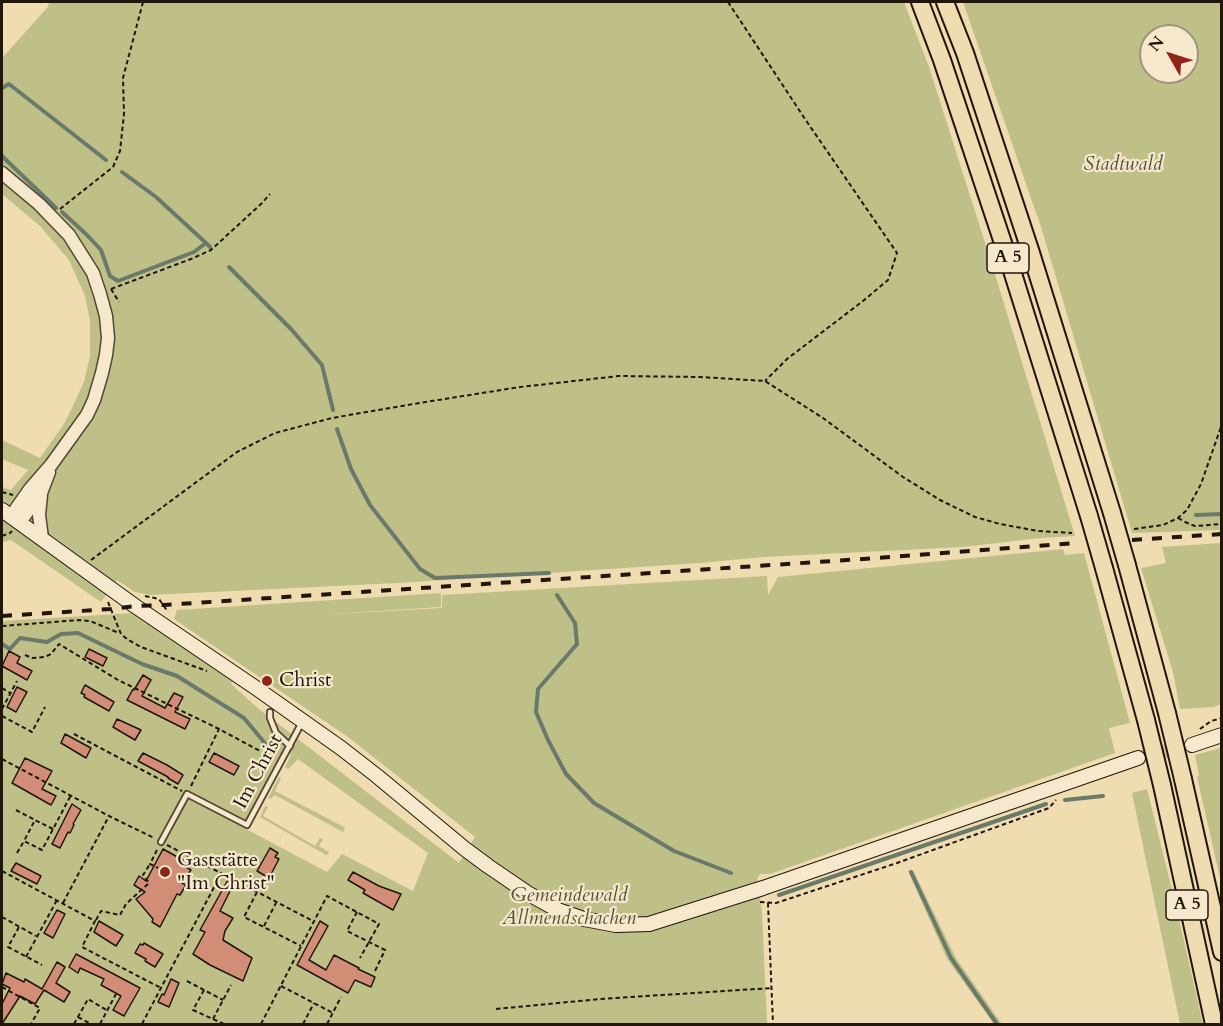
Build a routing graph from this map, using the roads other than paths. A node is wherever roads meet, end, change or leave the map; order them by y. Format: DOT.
graph roads {
  1 [pos="920,2"];
  2 [pos="945,2"];
  3 [pos="2,173"];
  4 [pos="51,465"];
  5 [pos="41,493"];
  6 [pos="11,516"];
  7 [pos="42,538"];
  8 [pos="270,712"];
  9 [pos="303,721"];
  10 [pos="1221,735"];
  11 [pos="1192,745"];
  12 [pos="290,746"];
  13 [pos="1138,758"];
  14 [pos="161,842"];
  15 [pos="1221,952"];
  16 [pos="1214,1024"];
  1 -- 16 [label="highway, A 5, bridge"];
  2 -- 15 [label="highway, A 5, bridge"];
  3 -- 4 [label="street"];
  4 -- 5 [label="street"];
  4 -- 6 [label="street"];
  5 -- 6 [label="street"];
  5 -- 7 [label="street"];
  6 -- 7 [label="main road"];
  7 -- 9 [label="main road"];
  8 -- 12 [label="lane"];
  9 -- 12 [label="lane, Im Christ"];
  9 -- 13 [label="main road"];
  10 -- 11 [label="main road"];
  12 -- 14 [label="lane, Im Christ"];
}
